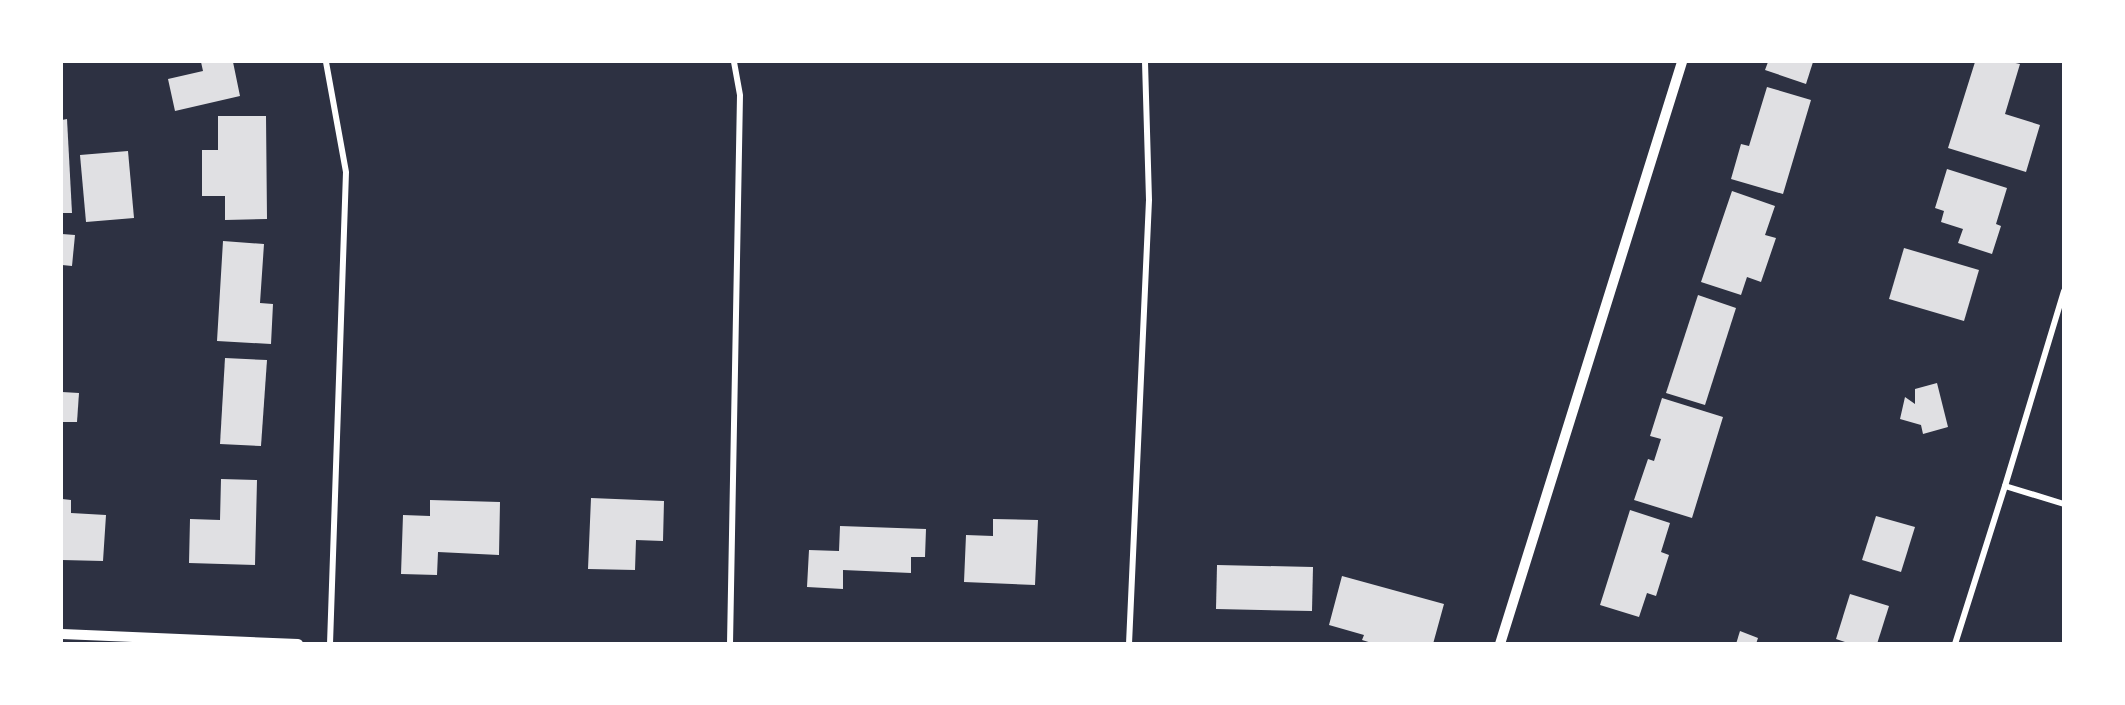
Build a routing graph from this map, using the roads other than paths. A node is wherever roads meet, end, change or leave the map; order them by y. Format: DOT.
graph roads {
  1 [pos="326,62"];
  2 [pos="734,62"];
  3 [pos="1145,62"];
  4 [pos="1682,62"];
  5 [pos="2064,291"];
  6 [pos="2005,486"];
  7 [pos="2064,504"];
  8 [pos="62,634"];
  9 [pos="298,644"];
  10 [pos="330,644"];
  11 [pos="730,644"];
  12 [pos="1129,644"];
  13 [pos="1500,644"];
  14 [pos="1955,644"];
  1 -- 10 [label="street"];
  2 -- 11 [label="street"];
  3 -- 12 [label="street"];
  4 -- 13 [label="street"];
  5 -- 6 [label="street"];
  6 -- 7 [label="street"];
  6 -- 14 [label="street"];
  8 -- 9 [label="street"];
}
